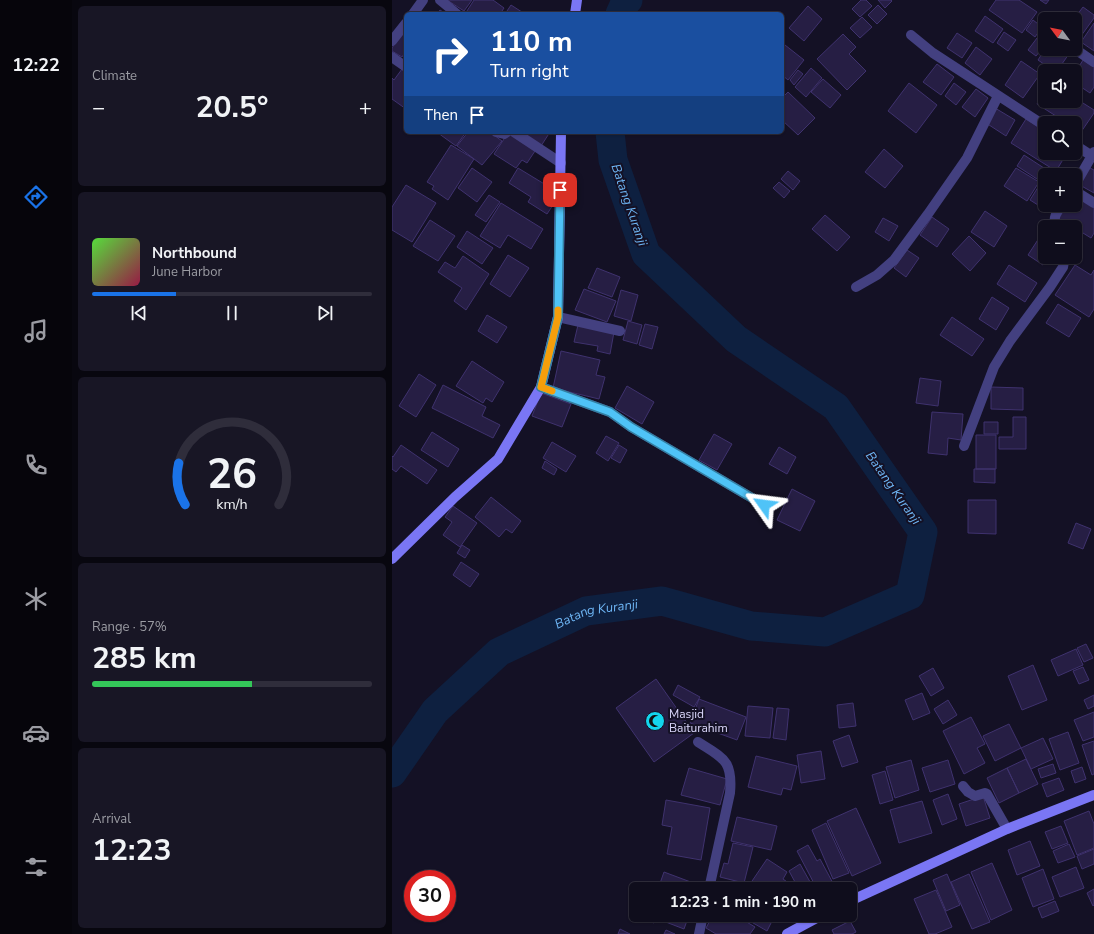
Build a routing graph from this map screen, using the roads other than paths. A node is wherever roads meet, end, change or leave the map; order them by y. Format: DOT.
graph roads {
  1 [pos="423,0"];
  2 [pos="440,0"];
  3 [pos="577,0"];
  4 [pos="414,12"];
  5 [pos="455,12"];
  6 [pos="575,12"];
  7 [pos="404,26"];
  8 [pos="911,35"];
  9 [pos="392,41"];
  10 [pos="1082,54"];
  11 [pos="392,57"];
  12 [pos="1094,62"];
  13 [pos="404,66"];
  14 [pos="998,96"];
  15 [pos="1038,122"];
  16 [pos="517,134"];
  17 [pos="561,134"];
  18 [pos="1082,150"];
  19 [pos="1092,158"];
  20 [pos="561,163"];
  21 [pos="1082,174"];
  22 [pos="1082,195"];
  23 [pos="1094,203"];
  24 [pos="1064,264"];
  25 [pos="856,287"];
  26 [pos="558,317"];
  27 [pos="620,331"];
  28 [pos="541,387"];
  29 [pos="964,446"];
  30 [pos="764,505"];
  31 [pos="392,559"];
  32 [pos="698,742"];
  33 [pos="963,786"];
  34 [pos="1094,795"];
  35 [pos="1007,829"];
  36 [pos="711,882"];
  37 [pos="857,898"];
  38 [pos="702,922"];
  39 [pos="809,922"];
  40 [pos="699,934"];
  41 [pos="787,934"];
  1 -- 4 [label="street"];
  2 -- 5 [label="street"];
  3 -- 6 [label="street"];
  7 -- 9 [label="street"];
  8 -- 14 [label="street"];
  10 -- 12 [label="street"];
  11 -- 13 [label="street"];
  14 -- 15 [label="street"];
  14 -- 25 [label="street"];
  16 -- 20 [label="street"];
  17 -- 20 [label="street"];
  18 -- 19 [label="street"];
  19 -- 21 [label="street"];
  20 -- 26 [label="street"];
  22 -- 23 [label="street"];
  24 -- 29 [label="street"];
  26 -- 27 [label="street"];
  26 -- 28 [label="street"];
  28 -- 30 [label="street"];
  28 -- 31 [label="street"];
  32 -- 36 [label="street"];
  33 -- 35 [label="street"];
  34 -- 35 [label="street"];
  35 -- 37 [label="street"];
  38 -- 40 [label="street"];
  39 -- 41 [label="street"];
}
